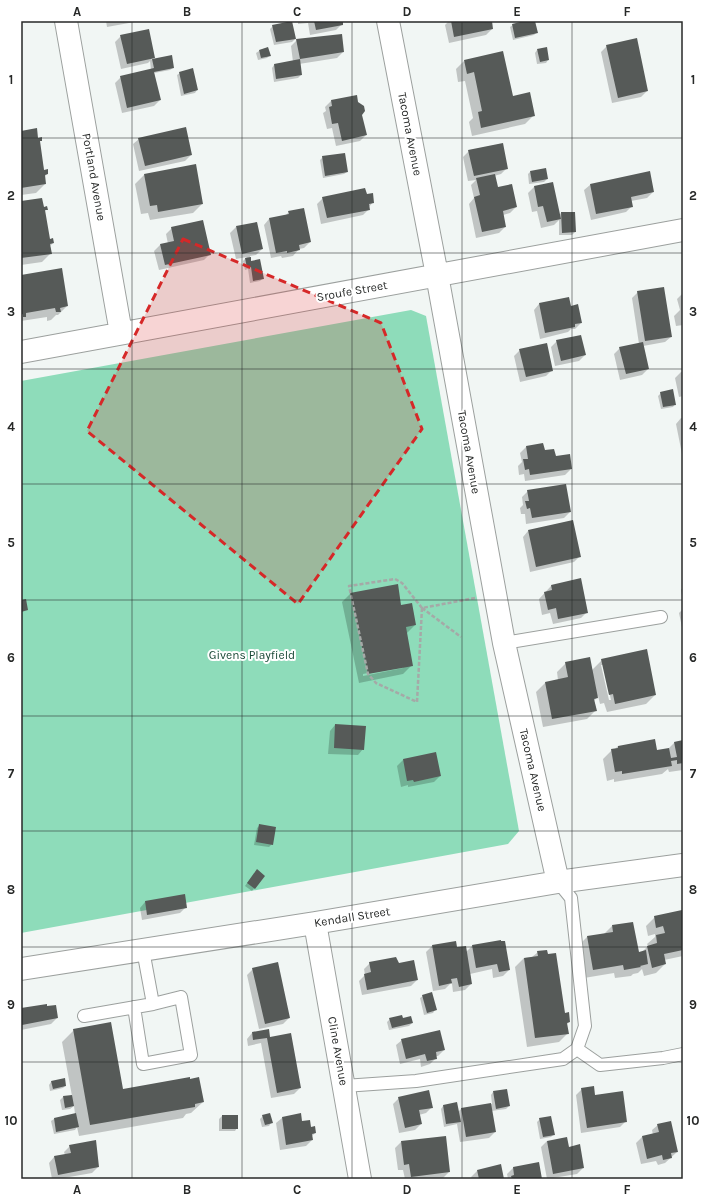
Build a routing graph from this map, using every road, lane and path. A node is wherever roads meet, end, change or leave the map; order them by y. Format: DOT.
graph roads {
  1 [pos="66,21"];
  2 [pos="388,21"];
  3 [pos="683,230"];
  4 [pos="437,275"];
  5 [pos="121,333"];
  6 [pos="21,352"];
  7 [pos="495,594"];
  8 [pos="422,608"];
  9 [pos="661,617"];
  10 [pos="461,637"];
  11 [pos="504,643"];
  12 [pos="683,865"];
  13 [pos="558,882"];
  14 [pos="315,923"];
  15 [pos="143,950"];
  16 [pos="21,969"];
  17 [pos="153,1004"];
  18 [pos="134,1007"];
  19 [pos="84,1016"];
  20 [pos="577,1049"];
  21 [pos="683,1054"];
  22 [pos="344,1086"];
  23 [pos="360,1179"];
  1 -- 5 [label="street, Portland Avenue"];
  2 -- 4 [label="street, Tacoma Avenue"];
  3 -- 4 [label="street, Sroufe Street"];
  4 -- 5 [label="street, Sroufe Street"];
  4 -- 7 [label="street, Tacoma Avenue"];
  5 -- 6 [label="street, Sroufe Street"];
  7 -- 8 [label="path"];
  7 -- 11 [label="street, Tacoma Avenue"];
  8 -- 8 [label="path"];
  8 -- 10 [label="path"];
  9 -- 11 [label="lane"];
  11 -- 13 [label="street, Tacoma Avenue"];
  12 -- 13 [label="street, Kendall Street"];
  13 -- 14 [label="street, Kendall Street"];
  13 -- 20 [label="lane"];
  14 -- 15 [label="street, Kendall Street"];
  14 -- 22 [label="street, Cline Avenue"];
  15 -- 16 [label="street, Kendall Street"];
  15 -- 17 [label="lane"];
  17 -- 18 [label="lane"];
  17 -- 18 [label="lane"];
  18 -- 19 [label="lane"];
  20 -- 21 [label="lane"];
  20 -- 22 [label="lane"];
  22 -- 23 [label="street, Cline Avenue"];
}
